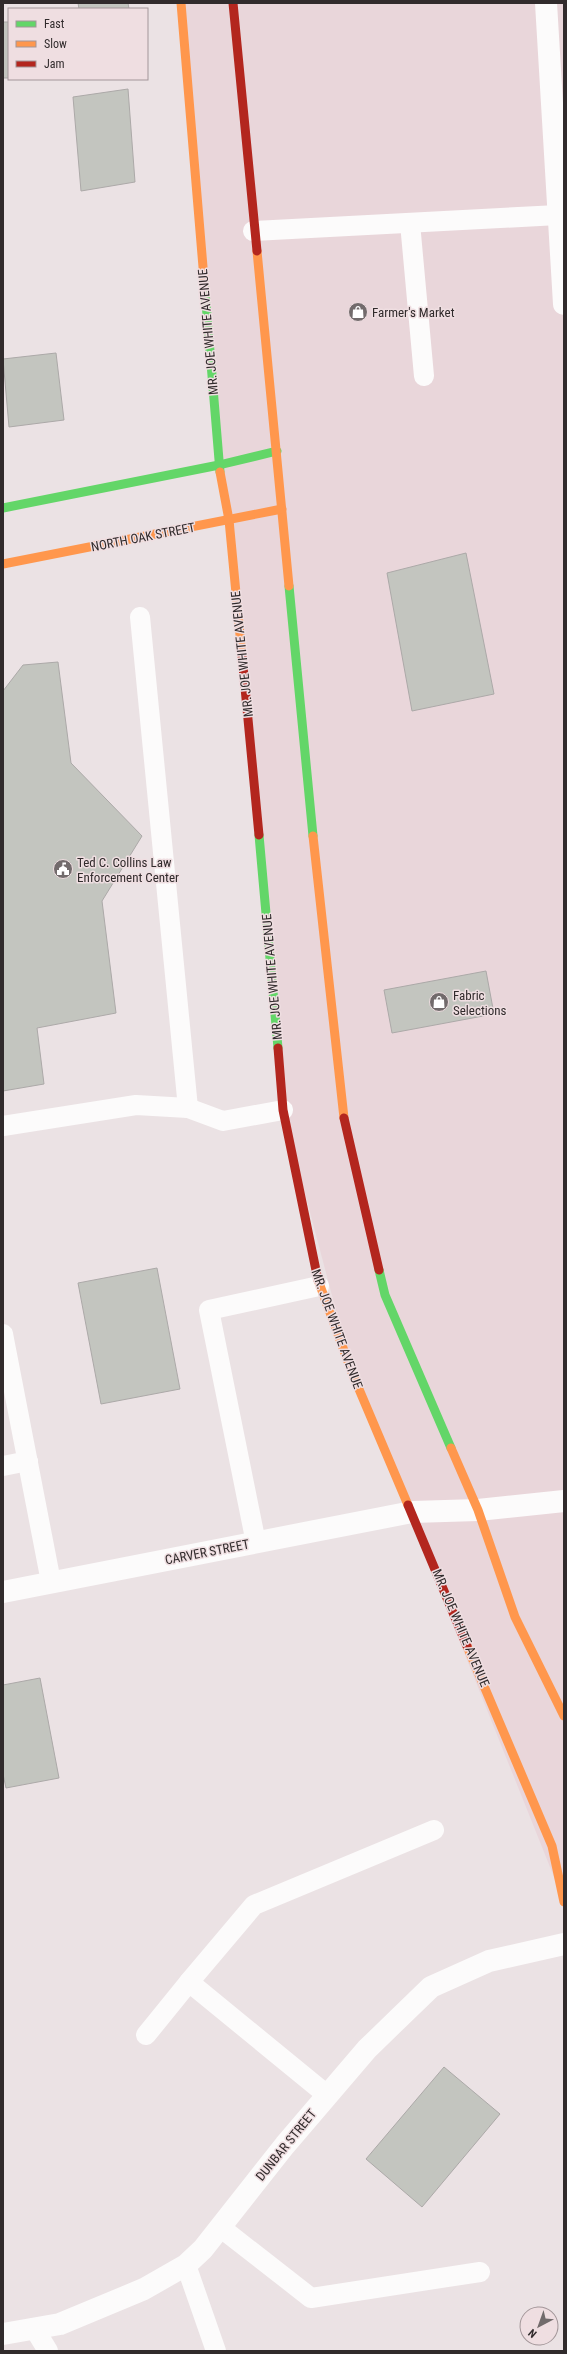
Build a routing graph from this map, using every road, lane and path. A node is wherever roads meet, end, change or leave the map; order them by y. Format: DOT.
graph roads {
  1 [pos="182,3"];
  2 [pos="233,3"];
  3 [pos="546,3"];
  4 [pos="558,215"];
  5 [pos="410,223"];
  6 [pos="253,231"];
  7 [pos="564,304"];
  8 [pos="424,376"];
  9 [pos="277,451"];
  10 [pos="219,465"];
  11 [pos="3,508"];
  12 [pos="282,509"];
  13 [pos="229,520"];
  14 [pos="3,564"];
  15 [pos="140,617"];
  16 [pos="188,1108"];
  17 [pos="283,1110"];
  18 [pos="3,1126"];
  19 [pos="319,1286"];
  20 [pos="3,1334"];
  21 [pos="5,1355"];
  22 [pos="28,1461"];
  23 [pos="3,1466"];
  24 [pos="564,1501"];
  25 [pos="478,1510"];
  26 [pos="412,1512"];
  27 [pos="256,1543"];
  28 [pos="52,1582"];
  29 [pos="3,1592"];
  30 [pos="564,1716"];
  31 [pos="434,1830"];
  32 [pos="564,1902"];
  33 [pos="564,1944"];
  34 [pos="189,1982"];
  35 [pos="146,2035"];
  36 [pos="327,2095"];
  37 [pos="220,2227"];
  38 [pos="186,2265"];
  39 [pos="480,2272"];
  40 [pos="34,2328"];
  41 [pos="3,2334"];
  42 [pos="48,2351"];
  43 [pos="216,2351"];
  1 -- 10 [label="main road, MR. JOE WHITE AVENUE"];
  2 -- 6 [label="main road"];
  3 -- 4 [label="street"];
  4 -- 5 [label="lane"];
  4 -- 7 [label="street"];
  5 -- 6 [label="lane"];
  5 -- 8 [label="lane"];
  6 -- 9 [label="main road"];
  9 -- 10 [label="main road"];
  9 -- 12 [label="main road"];
  10 -- 11 [label="main road"];
  10 -- 13 [label="main road, MR. JOE WHITE AVENUE"];
  12 -- 13 [label="main road, NORTH OAK STREET"];
  12 -- 25 [label="main road"];
  13 -- 14 [label="main road, NORTH OAK STREET"];
  13 -- 17 [label="main road, MR. JOE WHITE AVENUE"];
  15 -- 16 [label="lane"];
  16 -- 17 [label="lane"];
  16 -- 18 [label="lane"];
  17 -- 19 [label="main road, MR. JOE WHITE AVENUE"];
  19 -- 26 [label="main road, MR. JOE WHITE AVENUE"];
  19 -- 27 [label="lane"];
  20 -- 21 [label="lane"];
  21 -- 22 [label="lane"];
  22 -- 23 [label="lane"];
  22 -- 28 [label="lane"];
  24 -- 25 [label="street, CARVER STREET"];
  25 -- 26 [label="street, CARVER STREET"];
  25 -- 30 [label="main road"];
  26 -- 27 [label="street, CARVER STREET"];
  26 -- 32 [label="main road, MR. JOE WHITE AVENUE"];
  27 -- 28 [label="street, CARVER STREET"];
  28 -- 29 [label="street, CARVER STREET"];
  31 -- 34 [label="lane"];
  33 -- 36 [label="street, DUNBAR STREET"];
  34 -- 35 [label="lane"];
  34 -- 36 [label="lane"];
  36 -- 37 [label="street, DUNBAR STREET"];
  37 -- 38 [label="street, DUNBAR STREET"];
  37 -- 39 [label="lane"];
  38 -- 40 [label="street, DUNBAR STREET"];
  38 -- 43 [label="lane"];
  40 -- 41 [label="street, DUNBAR STREET"];
  40 -- 42 [label="lane"];
}
